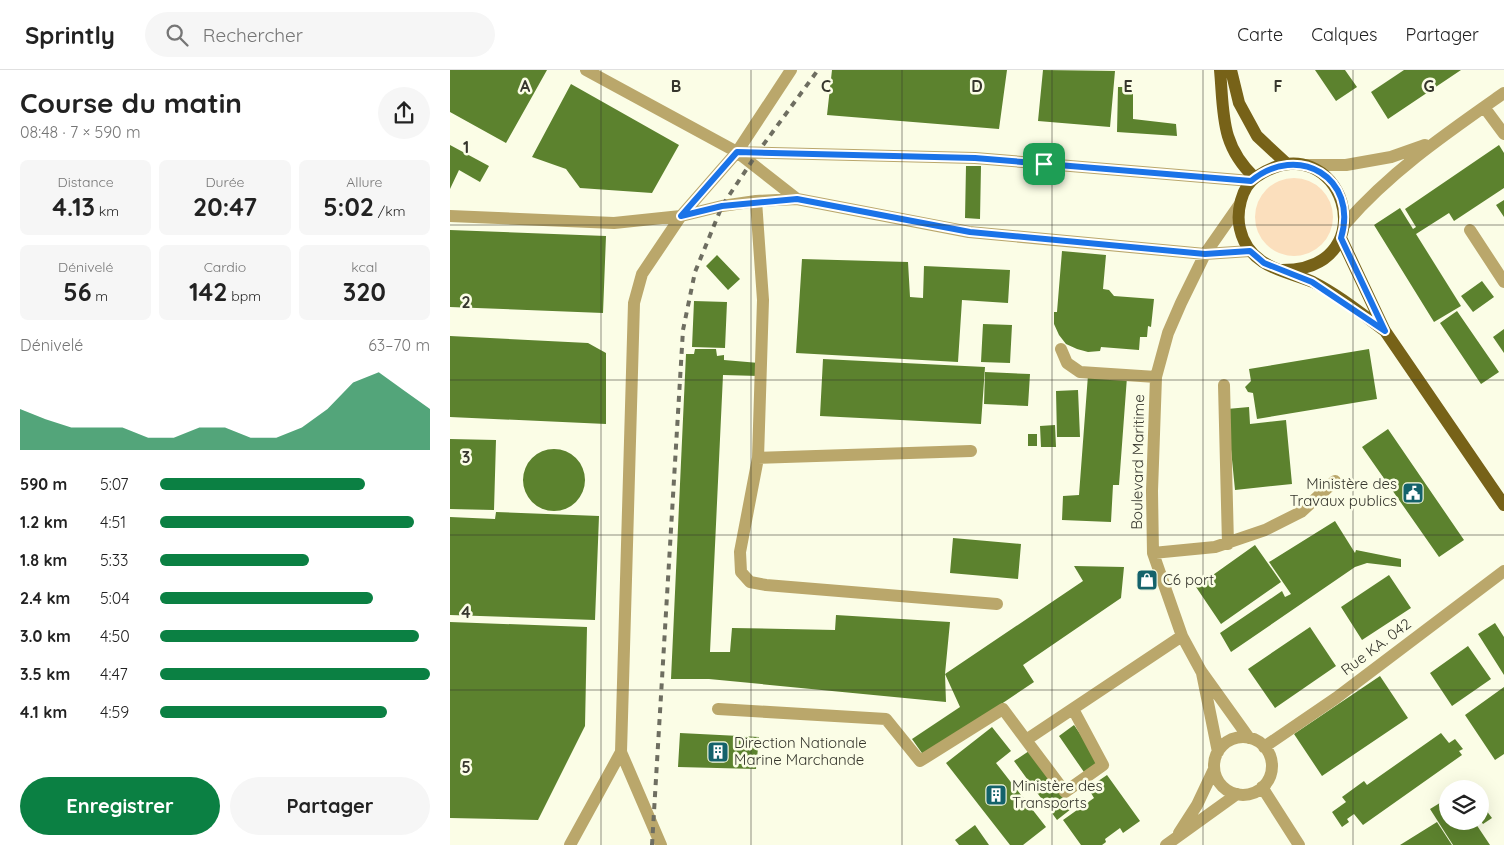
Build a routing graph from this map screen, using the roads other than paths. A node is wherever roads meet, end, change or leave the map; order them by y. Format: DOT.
graph roads {
  1 [pos="586,70"];
  2 [pos="791,70"];
  3 [pos="1220,70"];
  4 [pos="1231,70"];
  5 [pos="1504,93"];
  6 [pos="1484,107"];
  7 [pos="1504,134"];
  8 [pos="1434,142"];
  9 [pos="737,152"];
  10 [pos="1287,164"];
  11 [pos="1304,165"];
  12 [pos="1253,179"];
  13 [pos="797,199"];
  14 [pos="756,201"];
  15 [pos="1240,204"];
  16 [pos="450,216"];
  17 [pos="681,216"];
  18 [pos="1345,224"];
  19 [pos="1470,230"];
  20 [pos="1341,238"];
  21 [pos="1250,251"];
  22 [pos="1205,254"];
  23 [pos="1282,270"];
  24 [pos="1504,282"];
  25 [pos="1385,331"];
  26 [pos="1061,349"];
  27 [pos="1156,377"];
  28 [pos="1224,385"];
  29 [pos="971,451"];
  30 [pos="758,458"];
  31 [pos="1335,481"];
  32 [pos="1504,505"];
  33 [pos="1228,544"];
  34 [pos="1153,552"];
  35 [pos="1504,571"];
  36 [pos="997,604"];
  37 [pos="1182,636"];
  38 [pos="1201,672"];
  39 [pos="718,709"];
  40 [pos="1073,709"];
  41 [pos="1249,738"];
  42 [pos="1026,740"];
  43 [pos="1264,747"];
  44 [pos="621,752"];
  45 [pos="1218,752"];
  46 [pos="1214,769"];
  47 [pos="1262,787"];
  48 [pos="1237,794"];
  49 [pos="1170,842"];
  50 [pos="570,845"];
  51 [pos="661,845"];
  52 [pos="1300,845"];
  1 -- 9 [label="street"];
  2 -- 9 [label="street"];
  3 -- 12 [label="main road"];
  4 -- 10 [label="main road"];
  5 -- 6 [label="street"];
  6 -- 7 [label="street"];
  6 -- 8 [label="street"];
  8 -- 11 [label="street"];
  8 -- 18 [label="street"];
  9 -- 12 [label="street"];
  9 -- 13 [label="street"];
  9 -- 17 [label="street"];
  10 -- 11 [label="main road"];
  10 -- 12 [label="main road"];
  11 -- 18 [label="main road"];
  12 -- 15 [label="main road"];
  13 -- 14 [label="street"];
  13 -- 22 [label="street"];
  14 -- 17 [label="street"];
  14 -- 30 [label="street"];
  15 -- 21 [label="main road"];
  15 -- 22 [label="street, Boulevard Maritime"];
  16 -- 17 [label="street"];
  17 -- 44 [label="street"];
  18 -- 20 [label="main road"];
  19 -- 24 [label="street"];
  20 -- 23 [label="main road"];
  20 -- 25 [label="main road"];
  21 -- 22 [label="street"];
  21 -- 23 [label="main road"];
  22 -- 27 [label="street, Boulevard Maritime"];
  23 -- 25 [label="main road"];
  25 -- 32 [label="main road"];
  26 -- 27 [label="street"];
  27 -- 34 [label="street, Boulevard Maritime"];
  28 -- 33 [label="street"];
  29 -- 30 [label="street"];
  30 -- 36 [label="street"];
  31 -- 33 [label="street"];
  33 -- 34 [label="street"];
  34 -- 37 [label="street, Boulevard Maritime"];
  35 -- 43 [label="street, Rue KA. 042"];
  37 -- 38 [label="street, Boulevard Maritime"];
  37 -- 40 [label="street"];
  38 -- 41 [label="street, Boulevard Maritime"];
  38 -- 45 [label="street, Boulevard Maritime"];
  39 -- 42 [label="street"];
  40 -- 42 [label="street"];
  40 -- 42 [label="street"];
  41 -- 43 [label="street"];
  41 -- 45 [label="street"];
  43 -- 47 [label="street"];
  44 -- 50 [label="street"];
  44 -- 51 [label="street"];
  45 -- 46 [label="street"];
  46 -- 48 [label="street"];
  46 -- 49 [label="street"];
  47 -- 48 [label="street"];
  47 -- 52 [label="street"];
  48 -- 49 [label="street"];
}
